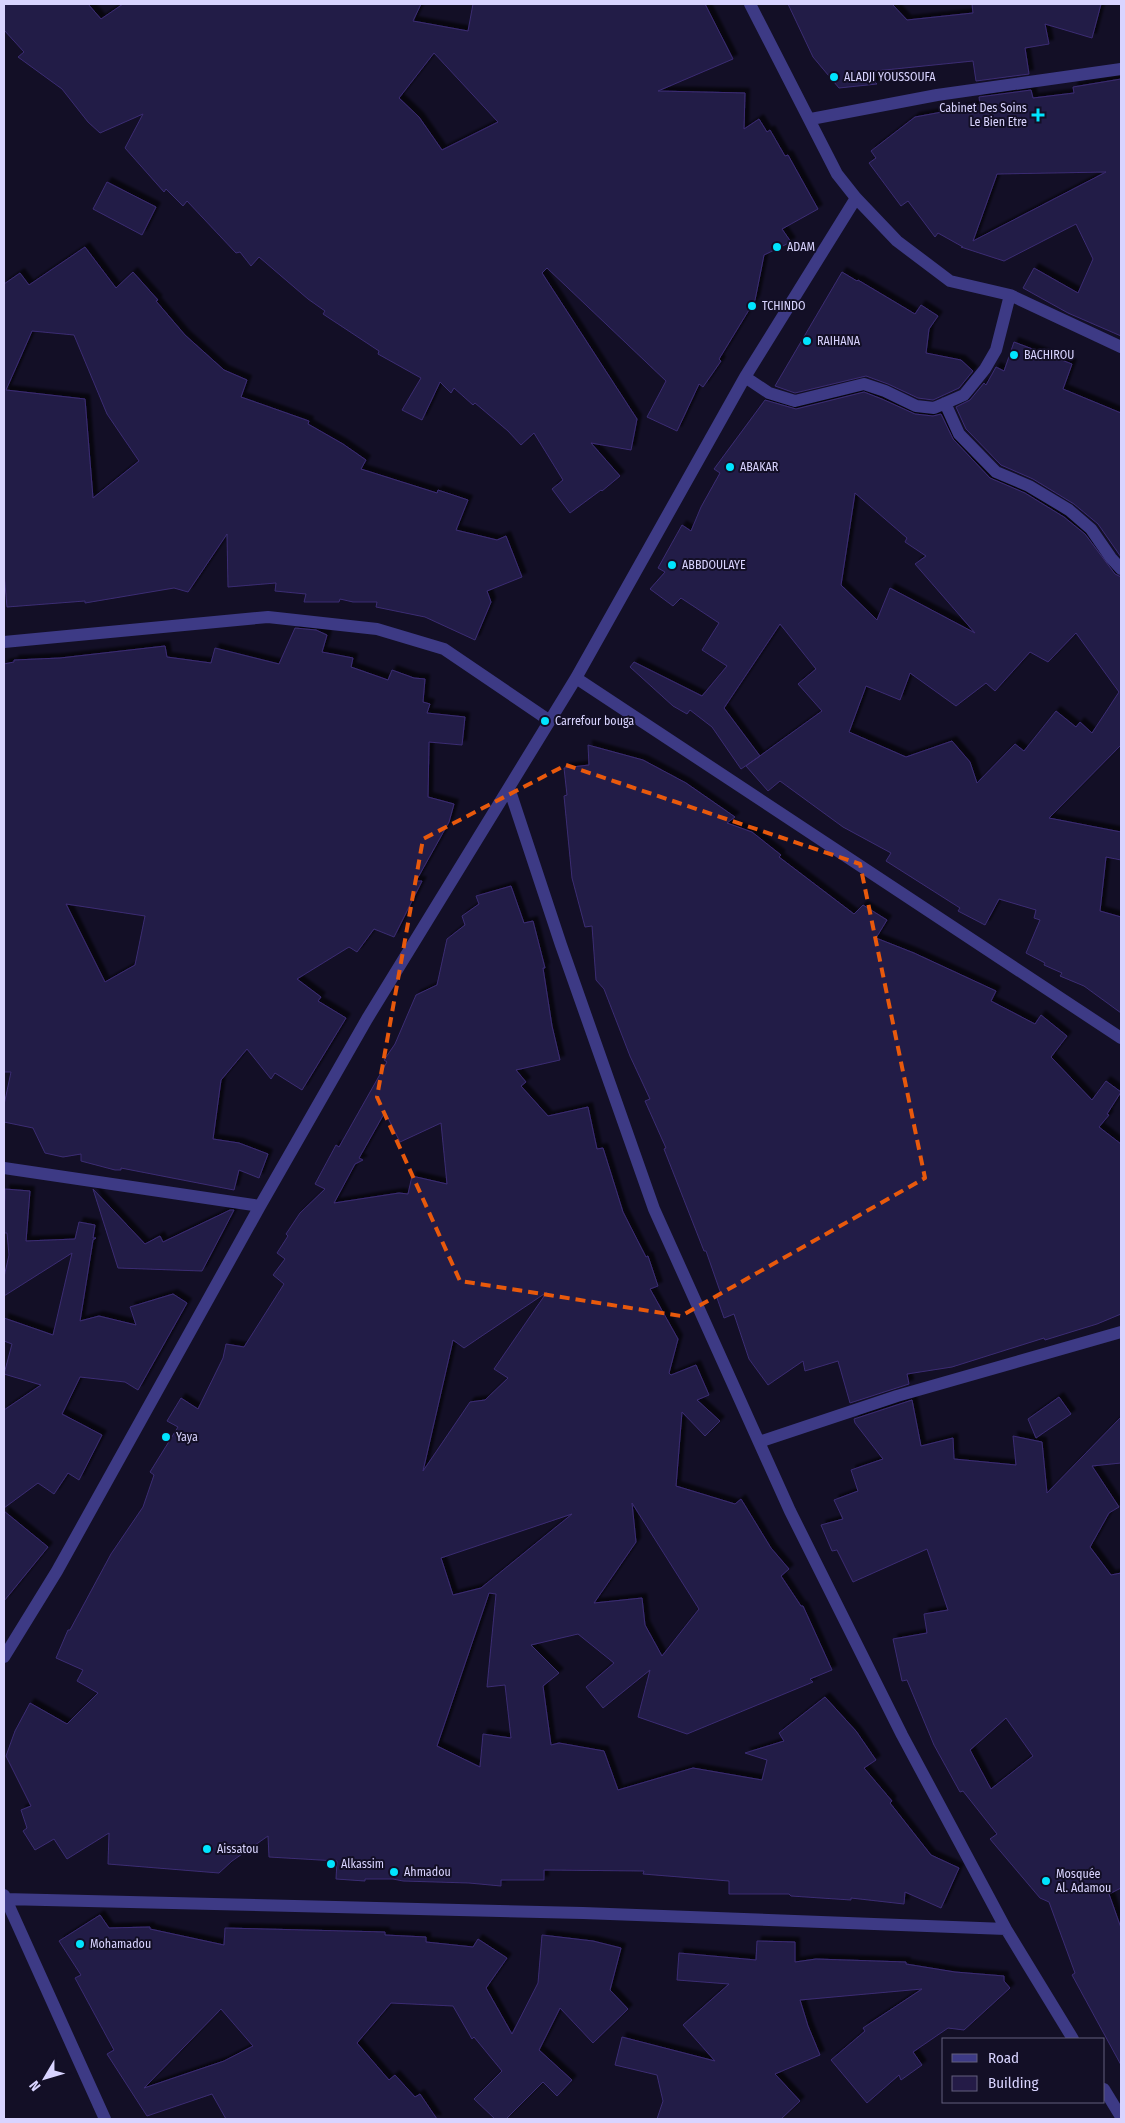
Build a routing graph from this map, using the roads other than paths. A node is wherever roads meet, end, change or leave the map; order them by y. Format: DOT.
graph roads {
  1 [pos="750,4"];
  2 [pos="1121,69"];
  3 [pos="811,119"];
  4 [pos="856,198"];
  5 [pos="1010,295"];
  6 [pos="1121,347"];
  7 [pos="745,377"];
  8 [pos="945,403"];
  9 [pos="1121,569"];
  10 [pos="4,642"];
  11 [pos="576,678"];
  12 [pos="550,721"];
  13 [pos="509,788"];
  14 [pos="1121,1038"];
  15 [pos="4,1168"];
  16 [pos="260,1206"];
  17 [pos="1121,1332"];
  18 [pos="759,1442"];
  19 [pos="4,1657"];
  20 [pos="4,1897"];
  21 [pos="1006,1929"];
  22 [pos="1073,2038"];
  23 [pos="1105,2091"];
  24 [pos="1121,2117"];
  25 [pos="105,2119"];
  1 -- 3 [label="street"];
  2 -- 3 [label="street"];
  3 -- 4 [label="street"];
  4 -- 5 [label="street"];
  4 -- 7 [label="street"];
  5 -- 6 [label="street"];
  5 -- 8 [label="street"];
  7 -- 8 [label="street"];
  7 -- 11 [label="street"];
  8 -- 9 [label="street"];
  10 -- 12 [label="street"];
  11 -- 12 [label="street"];
  11 -- 14 [label="street"];
  12 -- 13 [label="street"];
  13 -- 16 [label="street"];
  13 -- 18 [label="street"];
  15 -- 16 [label="street"];
  16 -- 19 [label="street"];
  17 -- 18 [label="street"];
  18 -- 21 [label="street"];
  20 -- 21 [label="street"];
  20 -- 25 [label="street"];
  21 -- 22 [label="street"];
  23 -- 24 [label="street"];
}
